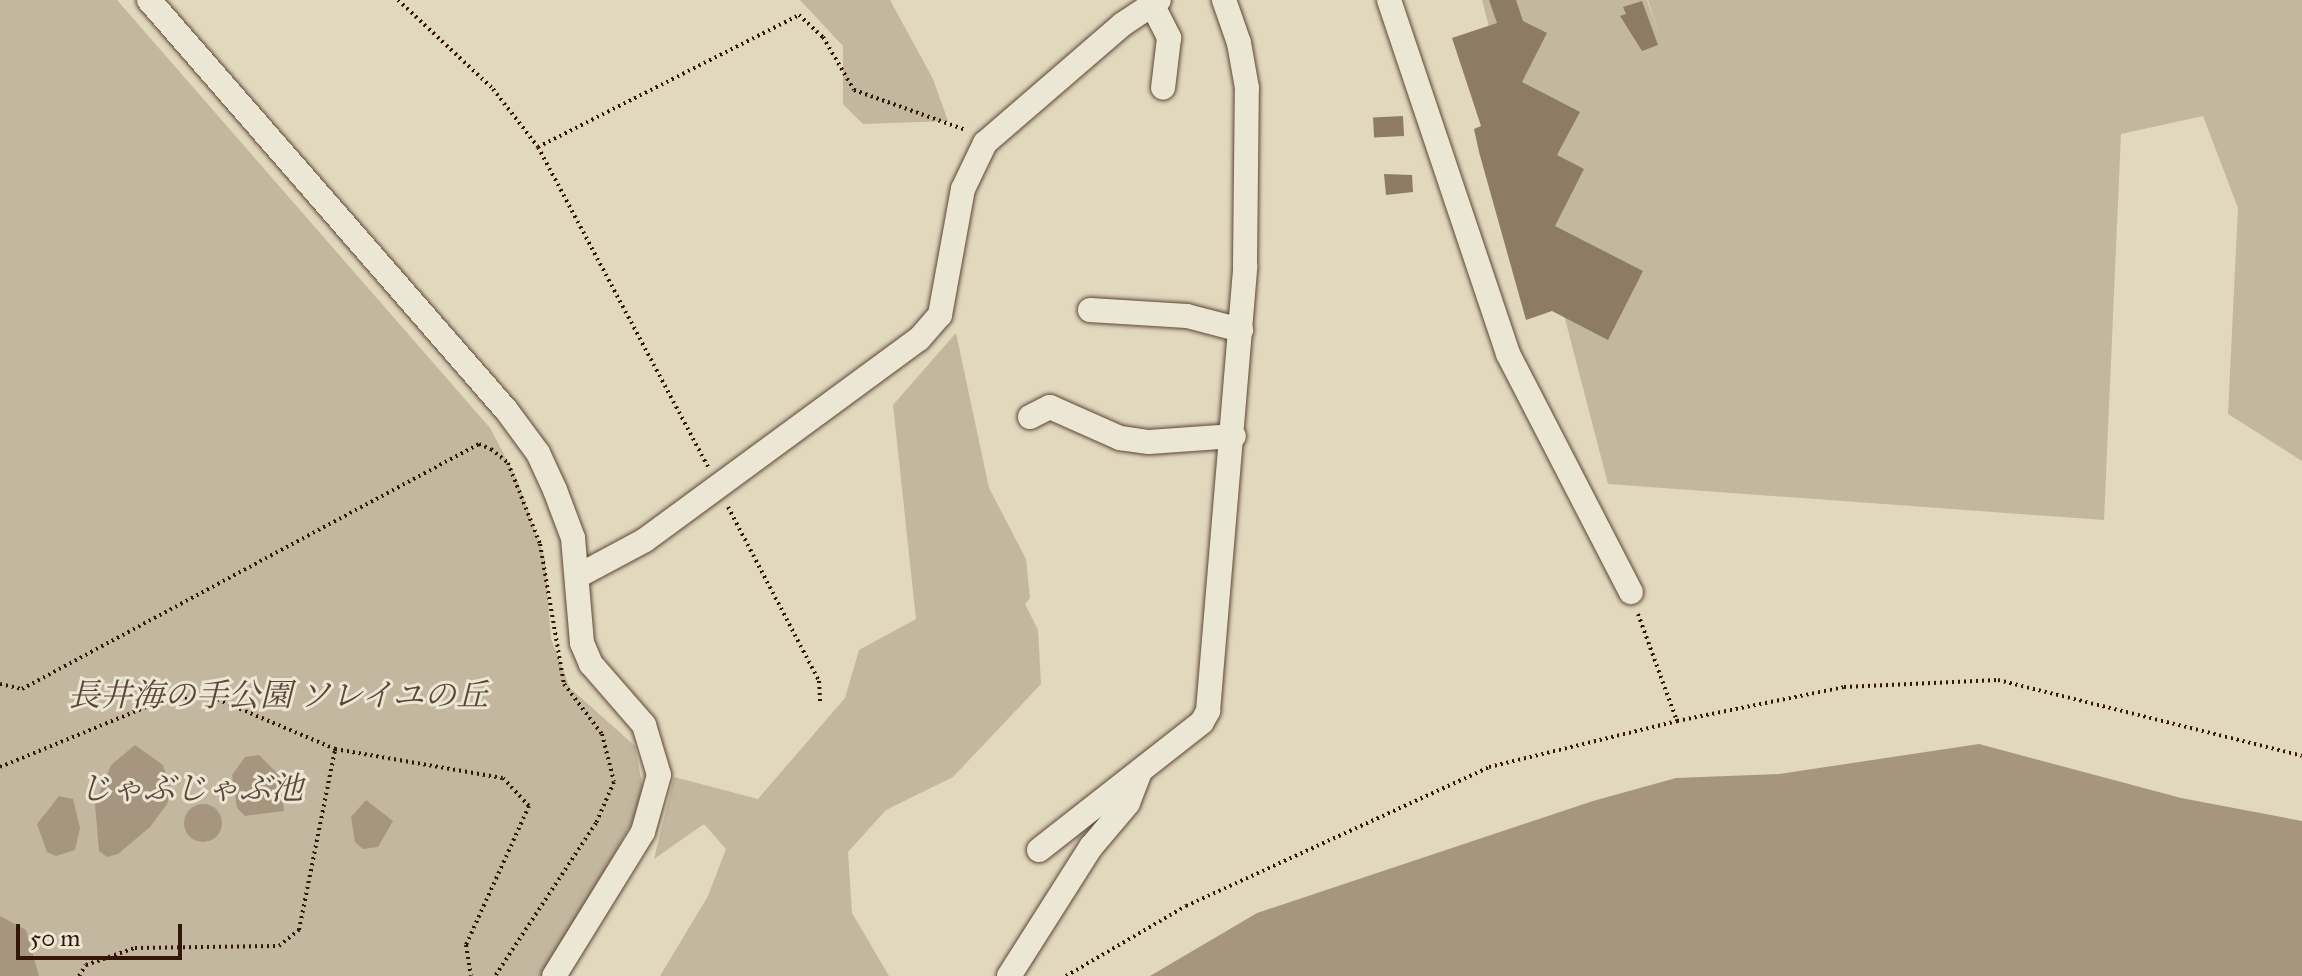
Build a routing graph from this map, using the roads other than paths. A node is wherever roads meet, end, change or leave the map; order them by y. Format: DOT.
graph roads {
  1 [pos="149,0"];
  2 [pos="1224,0"];
  3 [pos="1389,0"];
  4 [pos="1156,2"];
  5 [pos="1163,88"];
  6 [pos="1090,310"];
  7 [pos="1241,330"];
  8 [pos="1030,417"];
  9 [pos="1234,436"];
  10 [pos="578,576"];
  11 [pos="1631,592"];
  12 [pos="1140,771"];
  13 [pos="1039,850"];
  14 [pos="554,976"];
  15 [pos="1009,976"];
  1 -- 10 [label="street"];
  2 -- 7 [label="street"];
  3 -- 11 [label="street"];
  4 -- 5 [label="street"];
  4 -- 10 [label="street"];
  6 -- 7 [label="street"];
  7 -- 9 [label="street"];
  8 -- 9 [label="street"];
  9 -- 12 [label="street"];
  10 -- 14 [label="street"];
  12 -- 13 [label="street"];
  12 -- 15 [label="street"];
}
